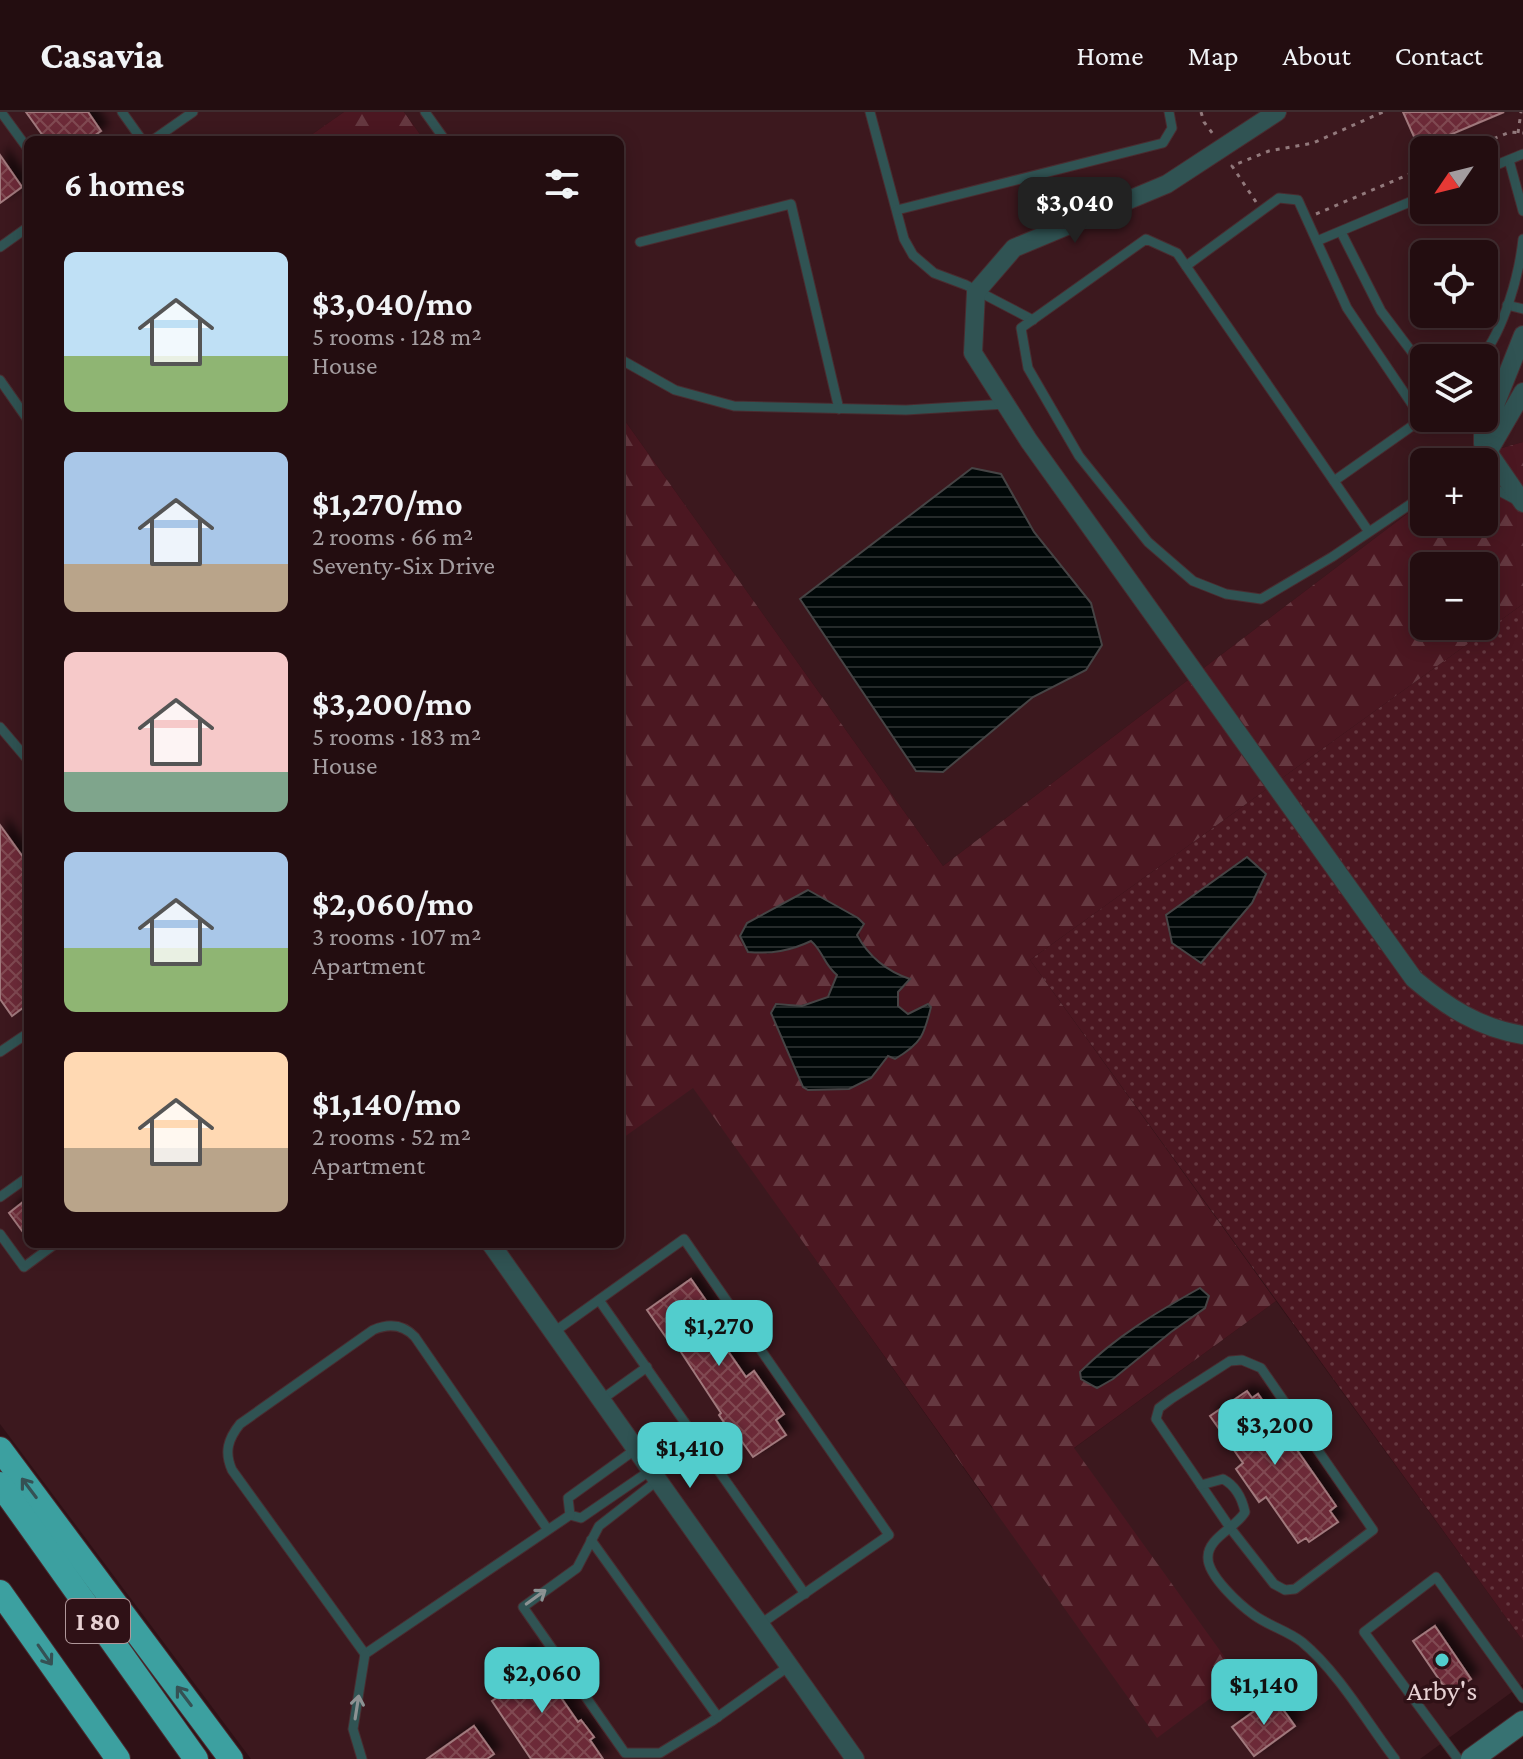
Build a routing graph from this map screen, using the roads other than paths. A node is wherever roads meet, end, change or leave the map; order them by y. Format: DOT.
graph roads {
  1 [pos="1,112"];
  2 [pos="122,112"];
  3 [pos="193,112"];
  4 [pos="425,112"];
  5 [pos="870,112"];
  6 [pos="1169,112"];
  7 [pos="1277,112"];
  8 [pos="139,136"];
  9 [pos="159,136"];
  10 [pos="442,136"];
  11 [pos="24,144"];
  12 [pos="1523,154"];
  13 [pos="1509,160"];
  14 [pos="1498,164"];
  15 [pos="1410,202"];
  16 [pos="897,210"];
  17 [pos="1523,211"];
  18 [pos="24,230"];
  19 [pos="1341,232"];
  20 [pos="1523,239"];
  21 [pos="1317,241"];
  22 [pos="640,242"];
  23 [pos="0,247"];
  24 [pos="1186,266"];
  25 [pos="976,292"];
  26 [pos="1507,305"];
  27 [pos="1523,309"];
  28 [pos="1033,320"];
  29 [pos="1523,335"];
  30 [pos="1491,344"];
  31 [pos="1410,349"];
  32 [pos="624,361"];
  33 [pos="0,380"];
  34 [pos="1410,400"];
  35 [pos="1521,400"];
  36 [pos="1006,404"];
  37 [pos="839,409"];
  38 [pos="24,414"];
  39 [pos="1410,428"];
  40 [pos="1482,448"];
  41 [pos="1487,448"];
  42 [pos="1498,476"];
  43 [pos="1334,481"];
  44 [pos="1498,491"];
  45 [pos="1410,504"];
  46 [pos="1523,504"];
  47 [pos="1369,532"];
  48 [pos="0,727"];
  49 [pos="24,755"];
  50 [pos="1523,1035"];
  51 [pos="24,1036"];
  52 [pos="0,1052"];
  53 [pos="24,1180"];
  54 [pos="0,1197"];
  55 [pos="0,1234"];
  56 [pos="50,1248"];
  57 [pos="494,1248"];
  58 [pos="599,1300"];
  59 [pos="554,1332"];
  60 [pos="647,1367"];
  61 [pos="601,1400"];
  62 [pos="0,1449"];
  63 [pos="636,1449"];
  64 [pos="654,1475"];
  65 [pos="0,1484"];
  66 [pos="1201,1485"];
  67 [pos="570,1515"];
  68 [pos="1231,1529"];
  69 [pos="548,1530"];
  70 [pos="591,1540"];
  71 [pos="0,1592"];
  72 [pos="805,1594"];
  73 [pos="759,1625"];
  74 [pos="365,1654"];
  75 [pos="789,1666"];
  76 [pos="1523,1698"];
  77 [pos="718,1717"];
  78 [pos="1523,1722"];
  79 [pos="632,1756"];
  80 [pos="118,1759"];
  81 [pos="196,1759"];
  82 [pos="231,1759"];
  83 [pos="362,1759"];
  84 [pos="855,1759"];
  85 [pos="1395,1759"];
  86 [pos="1458,1759"];
  87 [pos="1472,1759"];
  1 -- 11 [label="lane"];
  2 -- 8 [label="lane"];
  3 -- 9 [label="lane"];
  4 -- 10 [label="lane"];
  5 -- 16 [label="lane"];
  6 -- 16 [label="lane"];
  7 -- 25 [label="street"];
  12 -- 13 [label="lane"];
  13 -- 14 [label="lane"];
  13 -- 17 [label="lane"];
  15 -- 19 [label="lane"];
  16 -- 25 [label="lane"];
  18 -- 23 [label="lane"];
  19 -- 21 [label="lane"];
  19 -- 31 [label="lane"];
  20 -- 26 [label="lane"];
  21 -- 24 [label="lane"];
  21 -- 34 [label="lane"];
  22 -- 37 [label="lane"];
  24 -- 28 [label="lane"];
  24 -- 43 [label="lane"];
  25 -- 28 [label="lane"];
  25 -- 36 [label="street"];
  26 -- 27 [label="lane"];
  26 -- 30 [label="lane"];
  28 -- 47 [label="lane"];
  29 -- 40 [label="street"];
  32 -- 37 [label="lane"];
  33 -- 38 [label="lane"];
  35 -- 41 [label="street"];
  36 -- 37 [label="lane"];
  36 -- 50 [label="street"];
  39 -- 43 [label="lane"];
  42 -- 46 [label="street"];
  43 -- 47 [label="lane"];
  44 -- 46 [label="lane"];
  45 -- 47 [label="lane"];
  48 -- 49 [label="lane"];
  51 -- 52 [label="lane"];
  53 -- 54 [label="lane"];
  55 -- 56 [label="lane"];
  57 -- 59 [label="street"];
  58 -- 59 [label="lane"];
  58 -- 60 [label="lane"];
  58 -- 72 [label="lane"];
  59 -- 61 [label="street"];
  60 -- 61 [label="lane"];
  60 -- 72 [label="lane"];
  61 -- 63 [label="street"];
  82 -- 62 [label="highway, one-way"];
  63 -- 64 [label="street"];
  63 -- 67 [label="lane"];
  64 -- 67 [label="lane"];
  64 -- 70 [label="lane"];
  64 -- 73 [label="street"];
  65 -- 81 [label="highway, I 80"];
  66 -- 68 [label="lane"];
  66 -- 68 [label="lane"];
  66 -- 68 [label="lane"];
  67 -- 69 [label="lane"];
  68 -- 85 [label="lane"];
  69 -- 74 [label="lane"];
  69 -- 74 [label="lane"];
  70 -- 77 [label="lane"];
  79 -- 70 [label="lane, one-way"];
  71 -- 80 [label="highway, I 80, one-way"];
  72 -- 73 [label="lane"];
  73 -- 75 [label="street"];
  83 -- 74 [label="lane, one-way"];
  75 -- 77 [label="lane"];
  75 -- 84 [label="street"];
  76 -- 86 [label="lane"];
  77 -- 79 [label="lane"];
  78 -- 87 [label="main road"];
}
